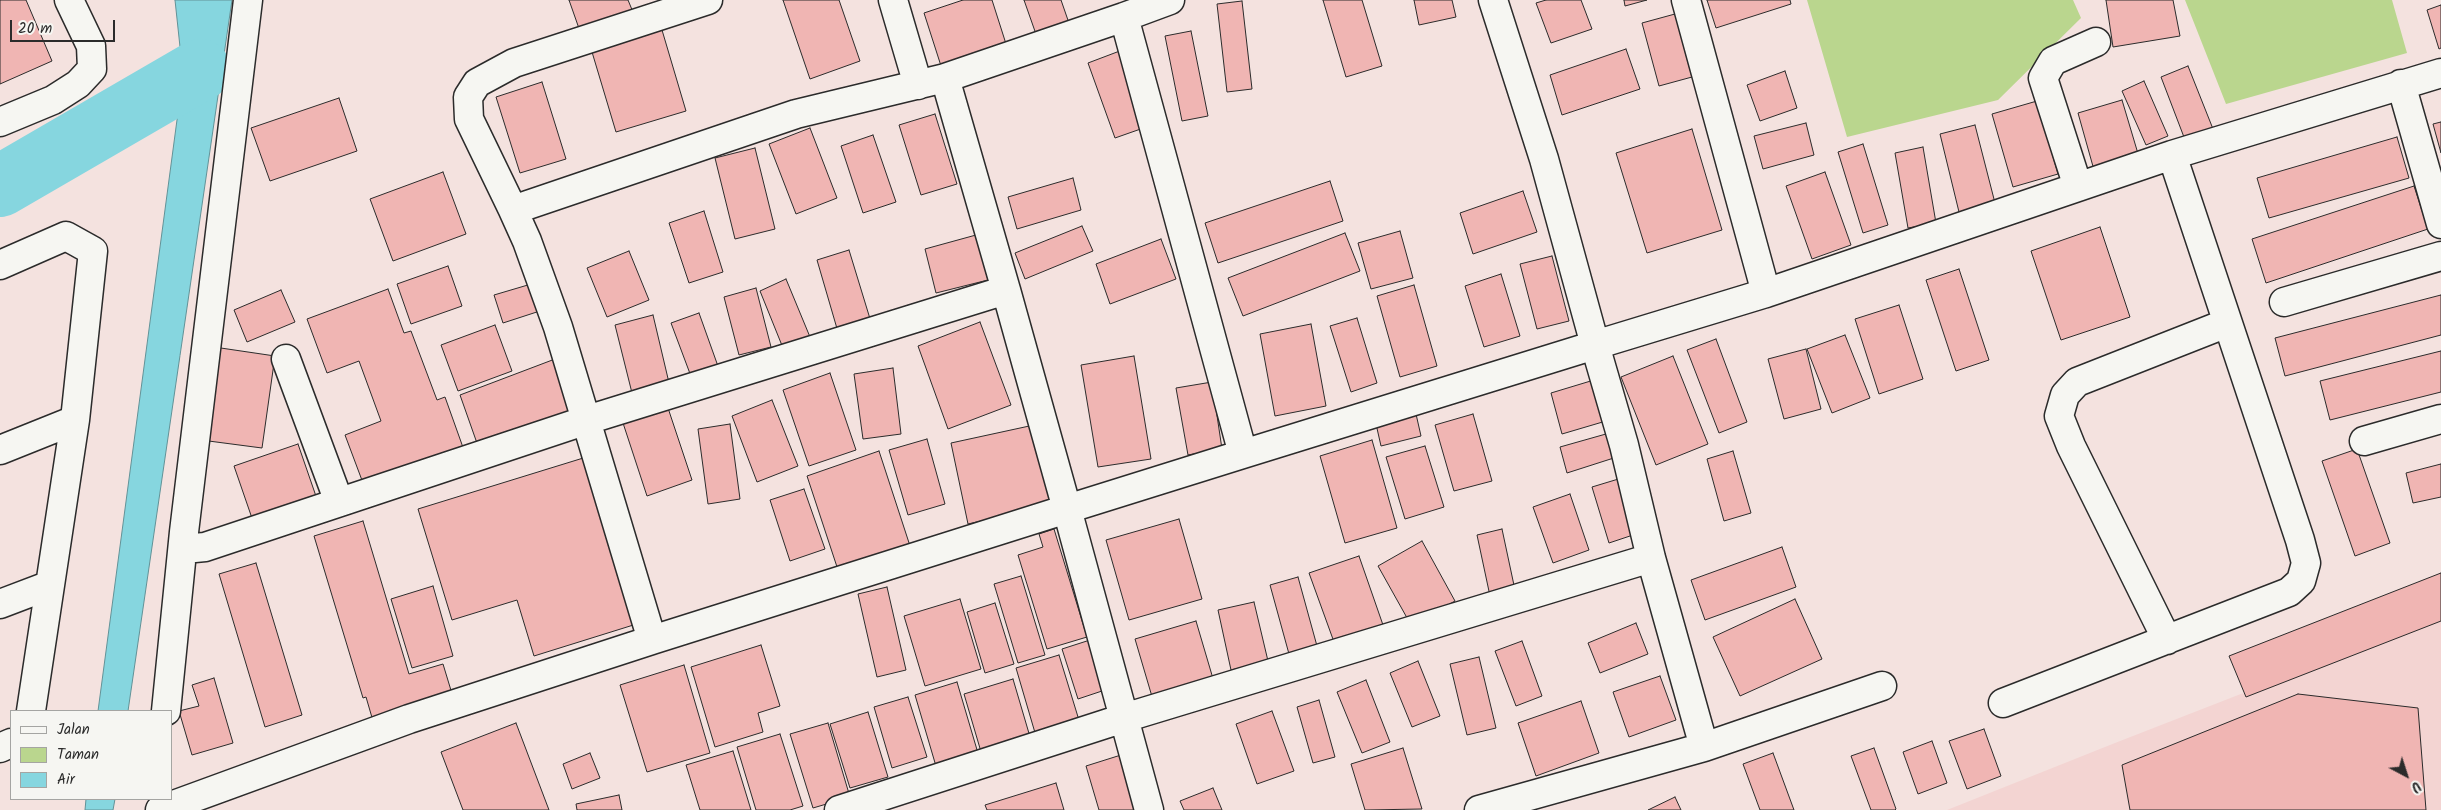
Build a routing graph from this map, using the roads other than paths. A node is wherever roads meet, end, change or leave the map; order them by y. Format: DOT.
graph roads {
  1 [pos="69,0"];
  2 [pos="248,0"];
  3 [pos="708,0"];
  4 [pos="893,0"];
  5 [pos="1170,0"];
  6 [pos="1493,0"];
  7 [pos="1686,0"];
  8 [pos="1124,17"];
  9 [pos="2096,42"];
  10 [pos="2441,73"];
  11 [pos="945,78"];
  12 [pos="2401,84"];
  13 [pos="918,85"];
  14 [pos="0,122"];
  15 [pos="2172,156"];
  16 [pos="2078,187"];
  17 [pos="513,210"];
  18 [pos="2441,224"];
  19 [pos="2441,256"];
  20 [pos="0,265"];
  21 [pos="1006,290"];
  22 [pos="1766,293"];
  23 [pos="2284,302"];
  24 [pos="2227,323"];
  25 [pos="1595,346"];
  26 [pos="286,359"];
  27 [pos="2441,419"];
  28 [pos="75,420"];
  29 [pos="587,420"];
  30 [pos="2364,441"];
  31 [pos="0,450"];
  32 [pos="1243,454"];
  33 [pos="338,502"];
  34 [pos="1067,509"];
  35 [pos="184,549"];
  36 [pos="1650,558"];
  37 [pos="50,585"];
  38 [pos="0,604"];
  39 [pos="652,640"];
  40 [pos="2167,640"];
  41 [pos="1882,686"];
  42 [pos="2003,703"];
  43 [pos="31,710"];
  44 [pos="166,710"];
  45 [pos="1124,718"];
  46 [pos="1704,747"];
  47 [pos="160,810"];
  48 [pos="839,810"];
  49 [pos="1148,810"];
  50 [pos="1479,810"];
  1 -- 14 [label="street"];
  2 -- 35 [label="street"];
  3 -- 17 [label="street"];
  4 -- 13 [label="street"];
  5 -- 8 [label="street"];
  6 -- 25 [label="street"];
  7 -- 22 [label="street"];
  8 -- 11 [label="street"];
  8 -- 32 [label="street"];
  9 -- 16 [label="street"];
  10 -- 12 [label="street"];
  11 -- 13 [label="street"];
  11 -- 21 [label="street"];
  12 -- 15 [label="street"];
  12 -- 18 [label="street"];
  13 -- 17 [label="street"];
  15 -- 16 [label="street"];
  15 -- 24 [label="street"];
  16 -- 22 [label="street"];
  17 -- 29 [label="street"];
  19 -- 23 [label="street"];
  20 -- 28 [label="street"];
  21 -- 29 [label="street"];
  21 -- 34 [label="street"];
  22 -- 25 [label="street"];
  24 -- 40 [label="street"];
  24 -- 40 [label="street"];
  25 -- 32 [label="street"];
  25 -- 36 [label="street"];
  26 -- 33 [label="street"];
  27 -- 30 [label="street"];
  28 -- 31 [label="street"];
  28 -- 37 [label="street"];
  29 -- 33 [label="street"];
  29 -- 39 [label="street"];
  32 -- 34 [label="street"];
  33 -- 35 [label="street"];
  34 -- 39 [label="street"];
  34 -- 45 [label="street"];
  35 -- 44 [label="street"];
  36 -- 45 [label="street"];
  36 -- 46 [label="street"];
  37 -- 38 [label="street"];
  37 -- 43 [label="street"];
  39 -- 47 [label="street"];
  40 -- 42 [label="street"];
  41 -- 46 [label="street"];
  45 -- 48 [label="street"];
  45 -- 49 [label="street"];
  46 -- 50 [label="street"];
}
